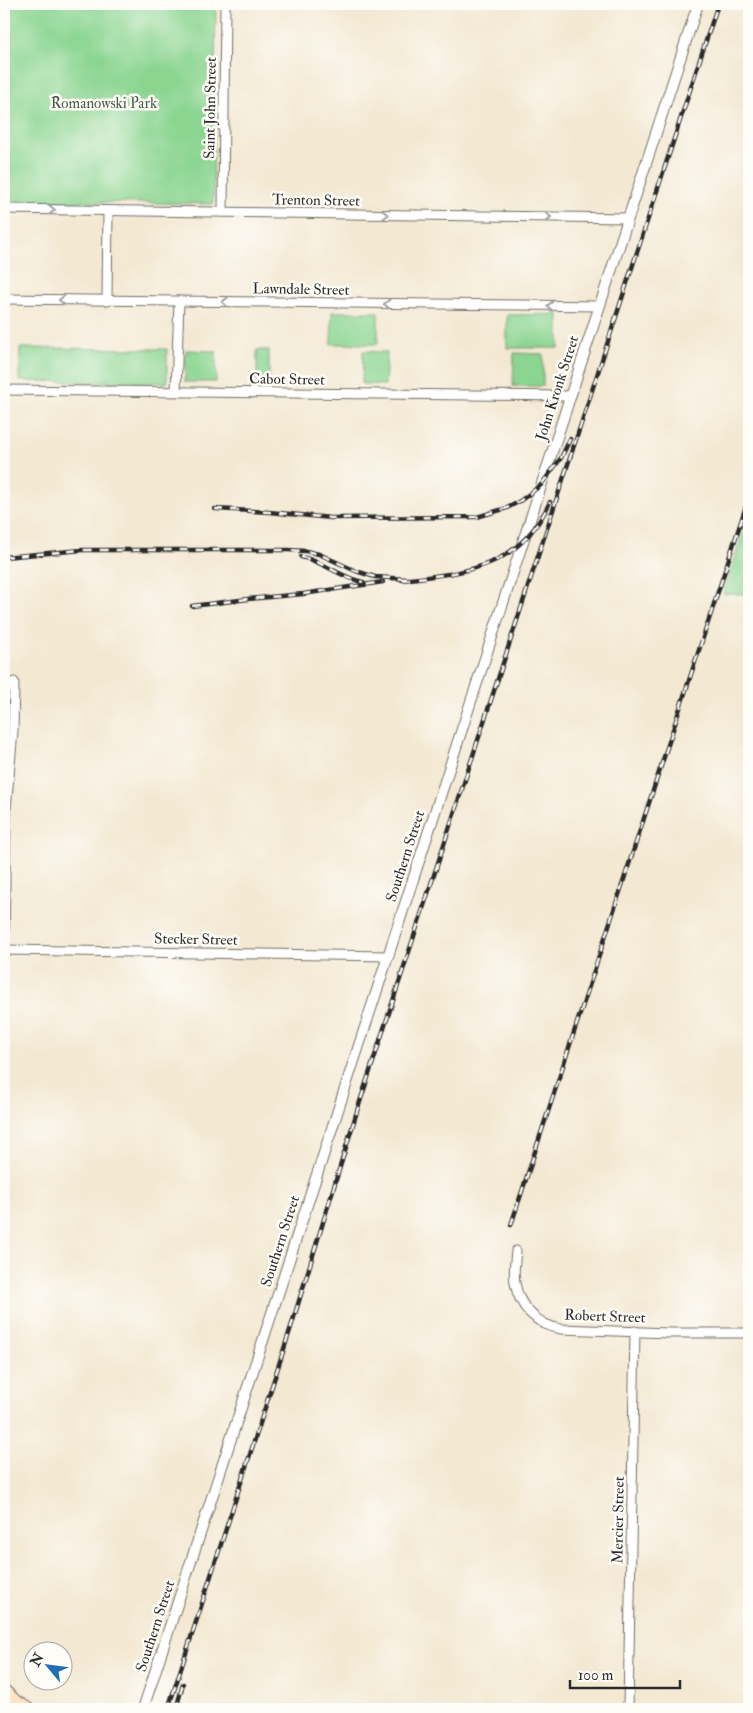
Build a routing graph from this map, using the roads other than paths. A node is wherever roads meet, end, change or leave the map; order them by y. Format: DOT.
graph roads {
  1 [pos="225,4"];
  2 [pos="698,4"];
  3 [pos="4,209"];
  4 [pos="108,211"];
  5 [pos="223,212"];
  6 [pos="628,218"];
  7 [pos="4,299"];
  8 [pos="107,301"];
  9 [pos="179,302"];
  10 [pos="599,306"];
  11 [pos="4,390"];
  12 [pos="176,391"];
  13 [pos="570,396"];
  14 [pos="14,682"];
  15 [pos="8,731"];
  16 [pos="445,782"];
  17 [pos="4,950"];
  18 [pos="388,956"];
  19 [pos="516,1252"];
  20 [pos="635,1331"];
  21 [pos="749,1333"];
  22 [pos="4,1690"];
  23 [pos="144,1706"];
  24 [pos="29,1709"];
  25 [pos="628,1709"];
  1 -- 5 [label="street, Saint John Street"];
  2 -- 6 [label="street, John Kronk Street"];
  3 -- 4 [label="street, Trenton Street, one-way"];
  4 -- 5 [label="street, Trenton Street"];
  4 -- 8 [label="street"];
  5 -- 6 [label="street, Trenton Street, one-way"];
  6 -- 10 [label="street, John Kronk Street"];
  8 -- 7 [label="street, Lawndale Street, one-way"];
  8 -- 9 [label="street, Lawndale Street"];
  10 -- 9 [label="street, Lawndale Street, one-way"];
  9 -- 12 [label="street"];
  10 -- 13 [label="street, John Kronk Street"];
  11 -- 12 [label="street, Cabot Street"];
  12 -- 13 [label="street, Cabot Street"];
  13 -- 16 [label="street, John Kronk Street"];
  14 -- 15 [label="street"];
  15 -- 17 [label="street"];
  16 -- 18 [label="street, Southern Street"];
  17 -- 18 [label="street, Stecker Street"];
  18 -- 23 [label="street, Southern Street"];
  19 -- 20 [label="street, Robert Street"];
  20 -- 21 [label="street, Robert Street"];
  20 -- 25 [label="street, Mercier Street"];
  22 -- 24 [label="main road"];
}
